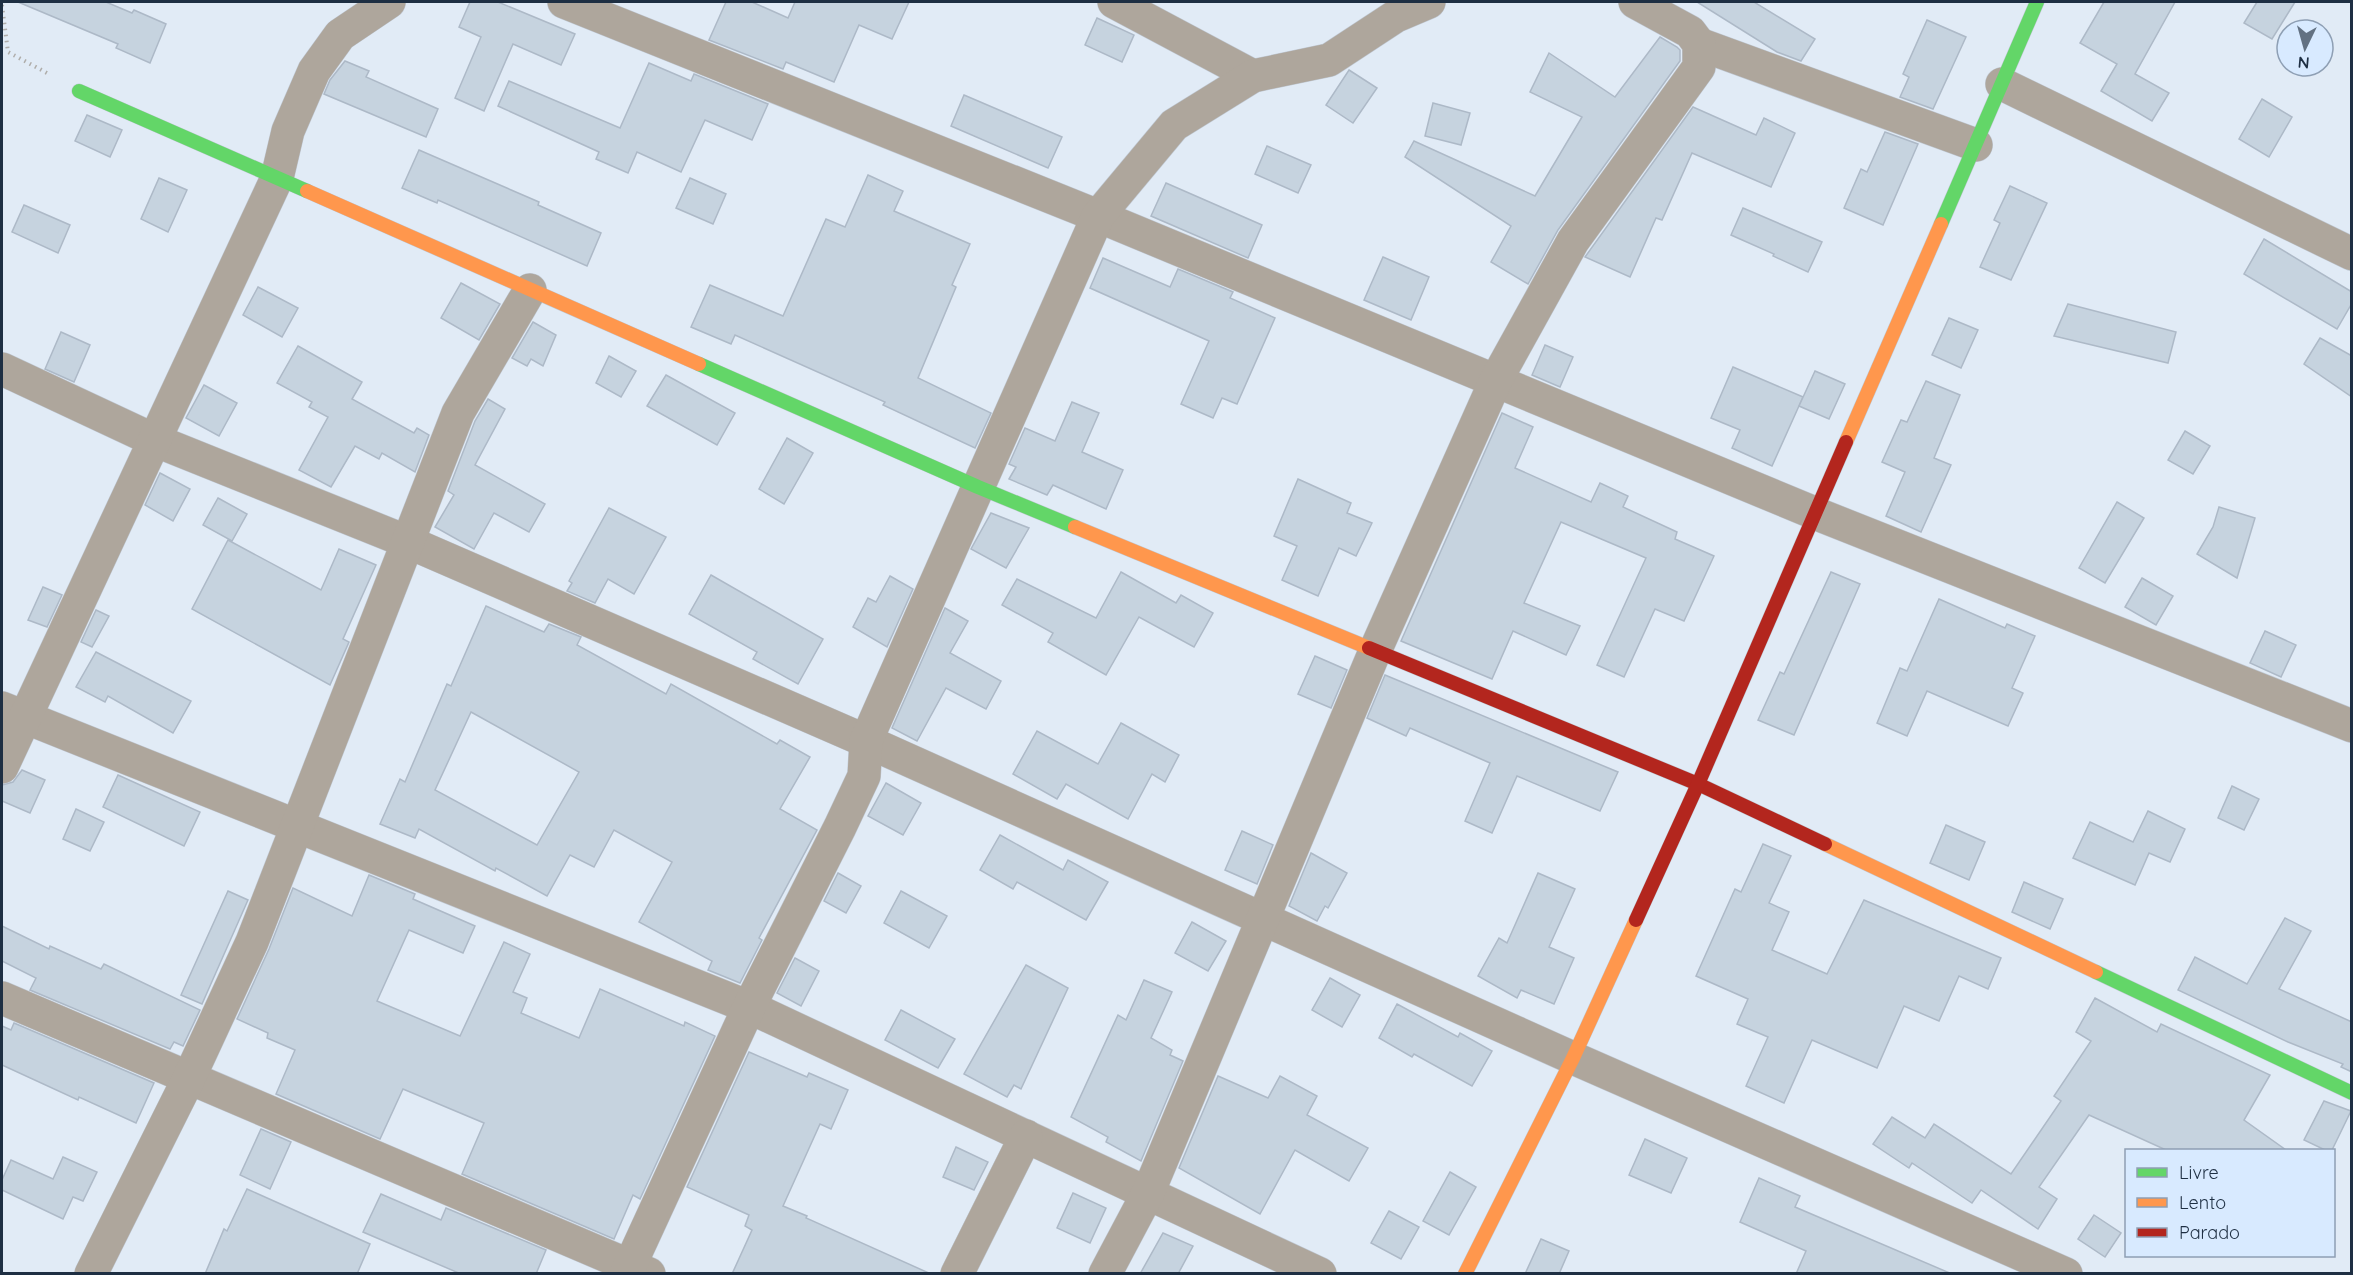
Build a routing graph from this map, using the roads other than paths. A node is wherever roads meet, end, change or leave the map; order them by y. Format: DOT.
graph roads {
  1 [pos="389,2"];
  2 [pos="564,2"];
  3 [pos="1114,2"];
  4 [pos="1429,2"];
  5 [pos="1635,2"];
  6 [pos="2037,2"];
  7 [pos="1699,44"];
  8 [pos="1253,75"];
  9 [pos="2002,84"];
  10 [pos="79,91"];
  11 [pos="1976,145"];
  12 [pos="277,178"];
  13 [pos="1098,216"];
  14 [pos="2352,254"];
  15 [pos="530,290"];
  16 [pos="2,369"];
  17 [pos="1496,380"];
  18 [pos="154,440"];
  19 [pos="978,487"];
  20 [pos="1817,514"];
  21 [pos="408,543"];
  22 [pos="1375,651"];
  23 [pos="14,714"];
  24 [pos="2352,726"];
  25 [pos="866,741"];
  26 [pos="2,767"];
  27 [pos="1698,784"];
  28 [pos="298,827"];
  29 [pos="1265,920"];
  30 [pos="2,998"];
  31 [pos="749,1007"];
  32 [pos="1573,1058"];
  33 [pos="189,1078"];
  34 [pos="2352,1093"];
  35 [pos="1026,1136"];
  36 [pos="1149,1193"];
  37 [pos="635,1271"];
  38 [pos="91,1274"];
  39 [pos="957,1274"];
  40 [pos="1105,1274"];
  41 [pos="1320,1274"];
  42 [pos="1465,1274"];
  43 [pos="2066,1274"];
  1 -- 12 [label="street"];
  2 -- 13 [label="street"];
  3 -- 8 [label="street"];
  4 -- 8 [label="street"];
  5 -- 7 [label="street"];
  6 -- 9 [label="street"];
  7 -- 11 [label="street"];
  7 -- 17 [label="street"];
  8 -- 13 [label="street"];
  9 -- 11 [label="street"];
  9 -- 14 [label="street"];
  10 -- 12 [label="street"];
  11 -- 20 [label="street"];
  12 -- 15 [label="street"];
  12 -- 18 [label="street"];
  13 -- 17 [label="street"];
  13 -- 19 [label="street"];
  15 -- 19 [label="street"];
  15 -- 21 [label="street"];
  16 -- 18 [label="street"];
  17 -- 20 [label="street"];
  17 -- 22 [label="street"];
  18 -- 21 [label="street"];
  18 -- 23 [label="street"];
  19 -- 22 [label="street"];
  19 -- 25 [label="street"];
  20 -- 24 [label="street"];
  20 -- 27 [label="street"];
  21 -- 25 [label="street"];
  21 -- 28 [label="street"];
  22 -- 27 [label="street"];
  22 -- 29 [label="street"];
  23 -- 26 [label="street"];
  23 -- 28 [label="street"];
  25 -- 29 [label="street"];
  25 -- 31 [label="street"];
  27 -- 32 [label="street"];
  27 -- 34 [label="street"];
  28 -- 31 [label="street"];
  28 -- 33 [label="street"];
  29 -- 32 [label="street"];
  29 -- 36 [label="street"];
  30 -- 33 [label="street"];
  31 -- 35 [label="street"];
  31 -- 37 [label="street"];
  32 -- 42 [label="street"];
  32 -- 43 [label="street"];
  33 -- 37 [label="street"];
  33 -- 38 [label="street"];
  35 -- 36 [label="street"];
  35 -- 39 [label="street"];
  36 -- 40 [label="street"];
  36 -- 41 [label="street"];
}
